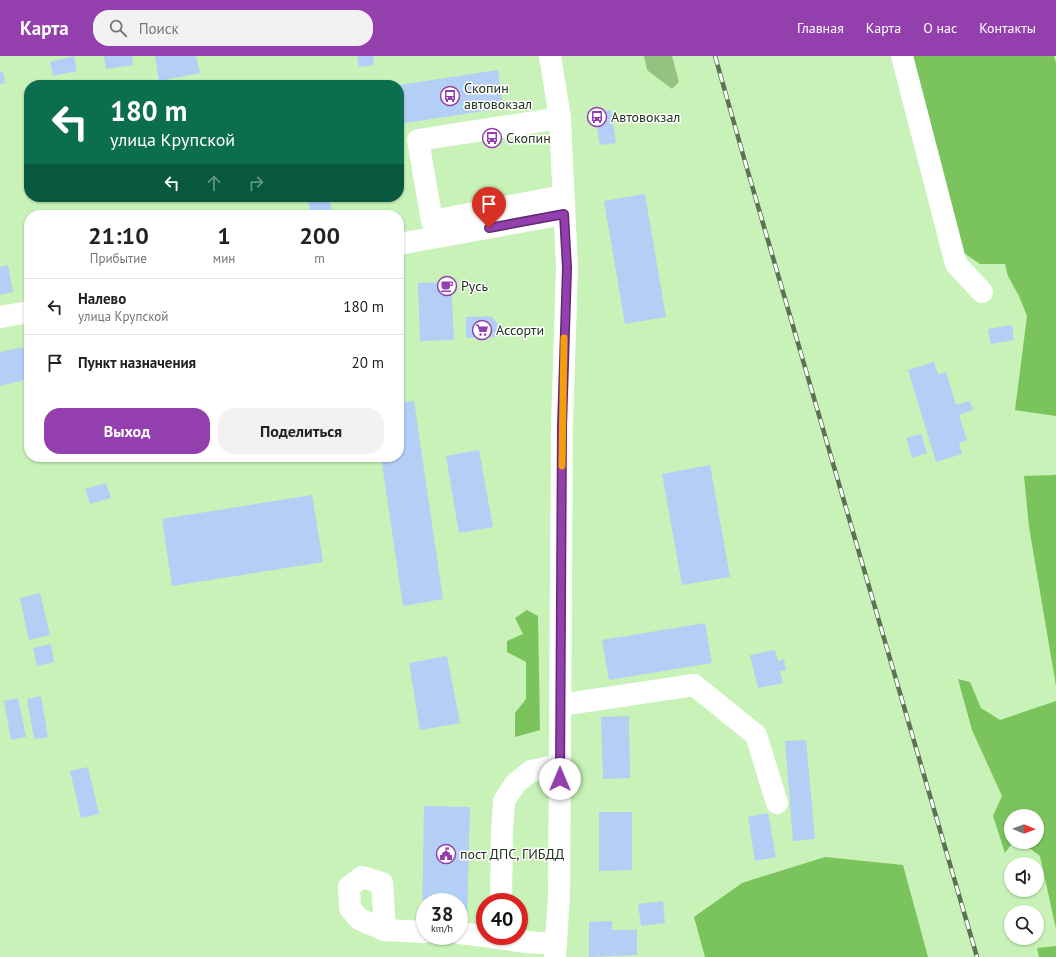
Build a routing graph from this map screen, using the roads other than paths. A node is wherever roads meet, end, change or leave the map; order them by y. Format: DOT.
graph roads {
  1 [pos="550,56"];
  2 [pos="902,56"];
  3 [pos="560,118"];
  4 [pos="564,205"];
  5 [pos="404,243"];
  6 [pos="982,292"];
  7 [pos="24,313"];
  8 [pos="0,317"];
  9 [pos="560,705"];
  10 [pos="560,764"];
  11 [pos="777,803"];
  12 [pos="501,893"];
  13 [pos="384,930"];
  14 [pos="416,932"];
  15 [pos="528,942"];
  16 [pos="555,951"];
  1 -- 3 [label="street"];
  2 -- 6 [label="street"];
  3 -- 4 [label="street"];
  3 -- 4 [label="street"];
  4 -- 5 [label="street"];
  4 -- 9 [label="street"];
  7 -- 8 [label="street"];
  9 -- 10 [label="street"];
  9 -- 11 [label="street"];
  10 -- 12 [label="street"];
  10 -- 16 [label="street"];
  13 -- 14 [label="street"];
  15 -- 16 [label="street"];
}
